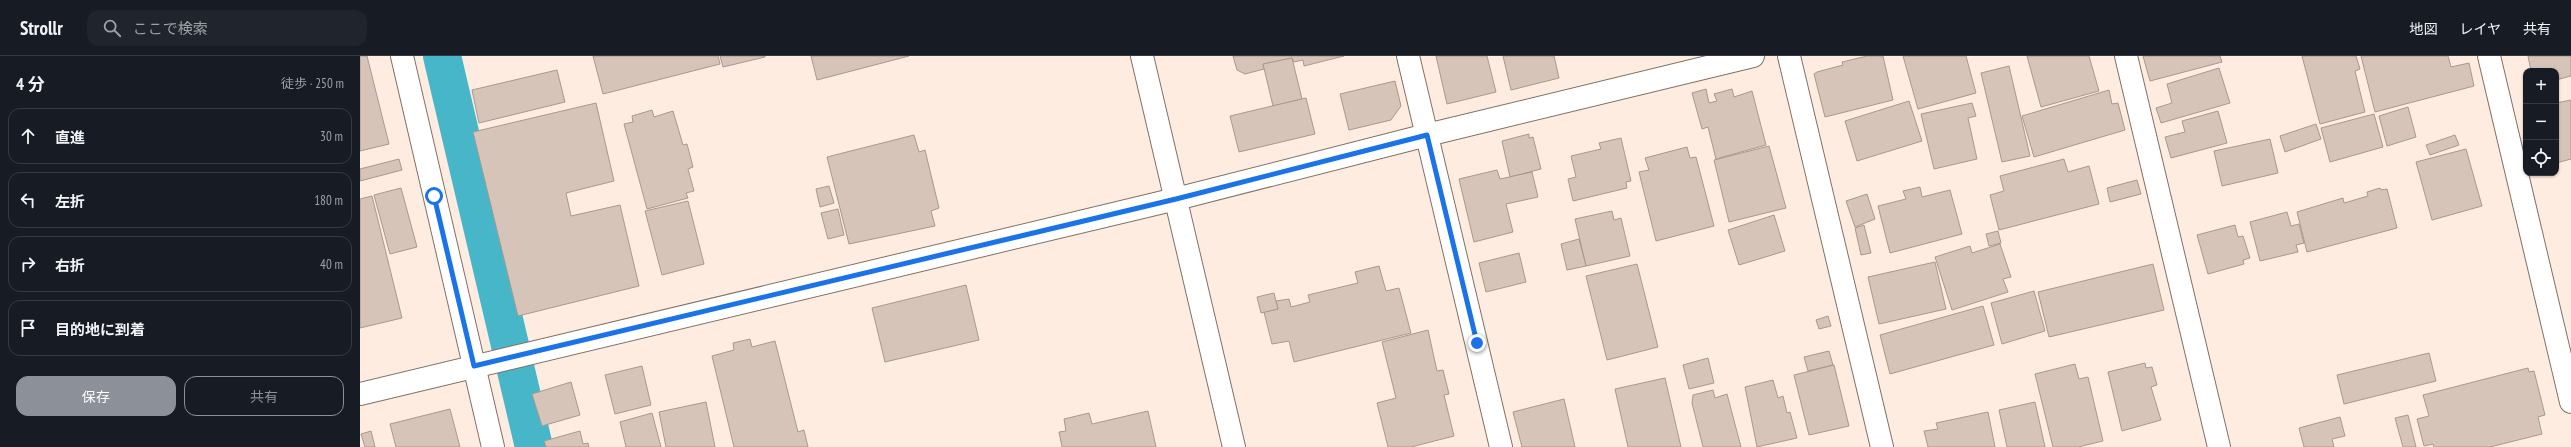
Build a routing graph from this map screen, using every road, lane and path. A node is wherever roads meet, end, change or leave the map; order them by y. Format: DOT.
graph roads {
  1 [pos="402,56"];
  2 [pos="1142,56"];
  3 [pos="1408,56"];
  4 [pos="1753,56"];
  5 [pos="1789,56"];
  6 [pos="2126,56"];
  7 [pos="2489,56"];
  8 [pos="1427,135"];
  9 [pos="1176,199"];
  10 [pos="474,366"];
  11 [pos="360,394"];
  12 [pos="2571,402"];
  13 [pos="493,447"];
  14 [pos="1234,447"];
  15 [pos="1501,447"];
  16 [pos="1882,447"];
  17 [pos="2218,447"];
  1 -- 10 [label="street"];
  2 -- 9 [label="street"];
  3 -- 8 [label="street"];
  4 -- 8 [label="street"];
  5 -- 16 [label="street"];
  6 -- 17 [label="street"];
  7 -- 12 [label="street"];
  8 -- 9 [label="street"];
  8 -- 15 [label="street"];
  9 -- 10 [label="street"];
  9 -- 14 [label="street"];
  10 -- 11 [label="street"];
  10 -- 13 [label="street"];
}
